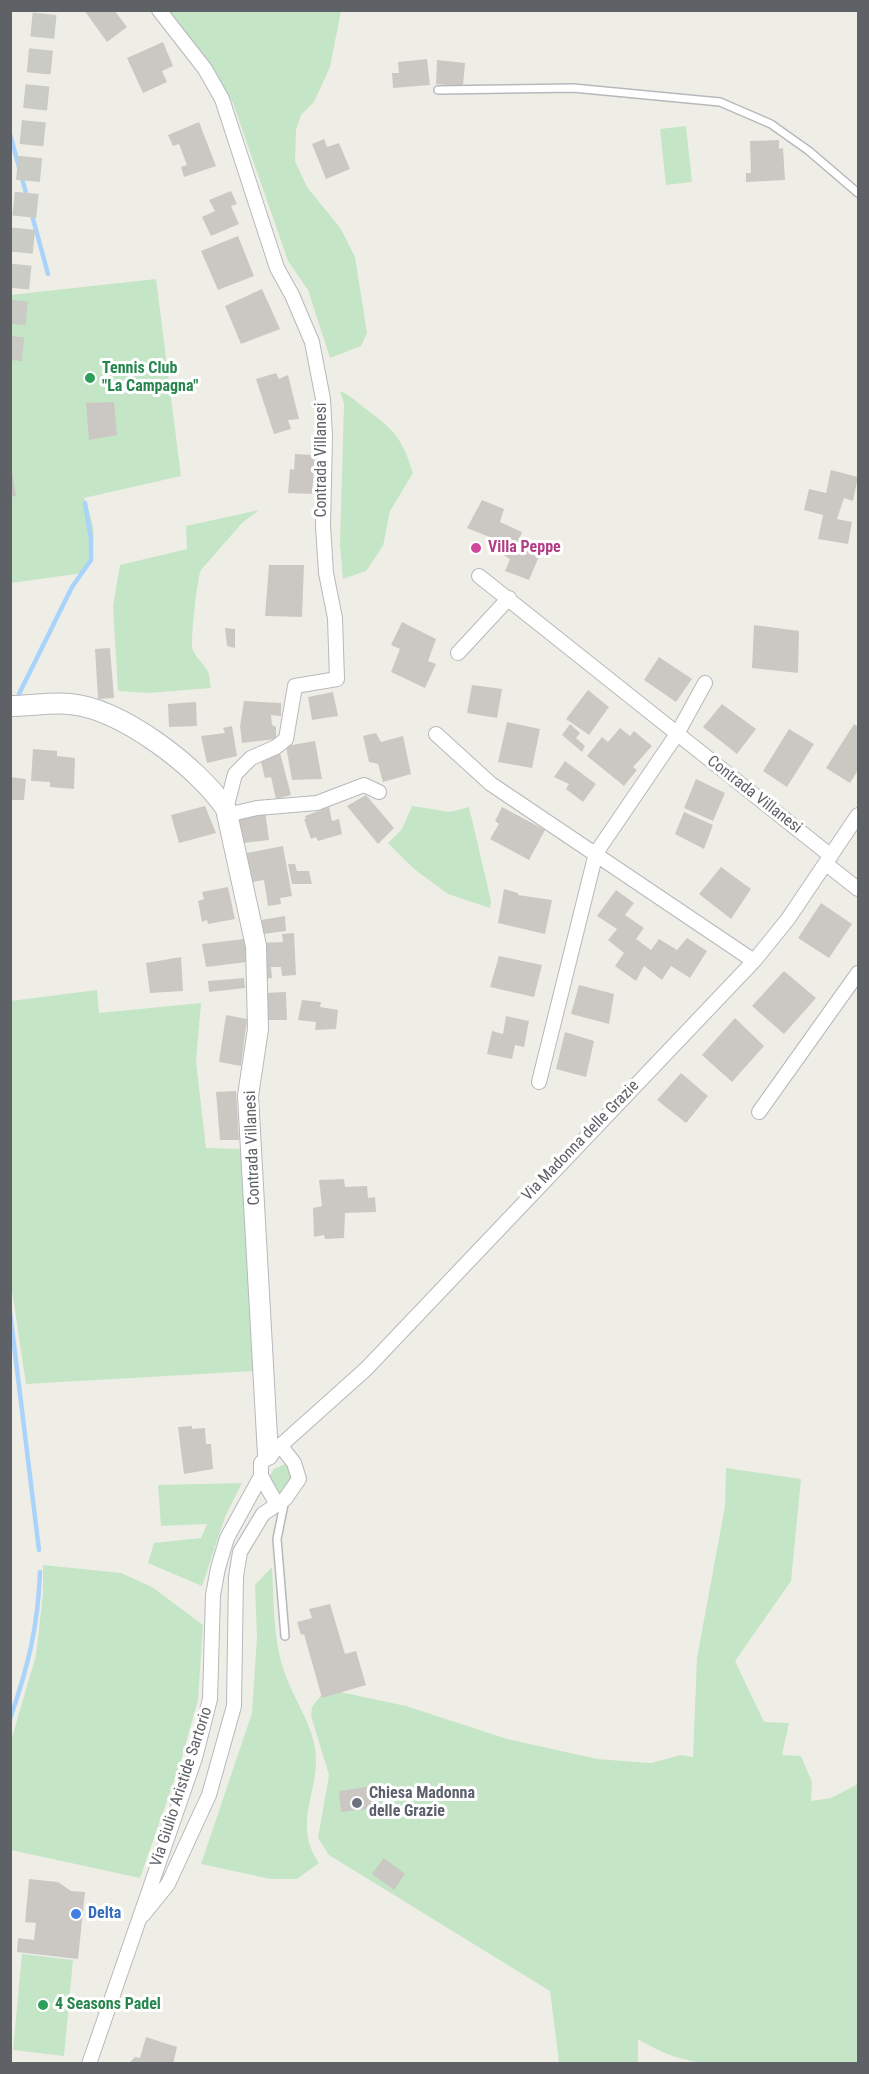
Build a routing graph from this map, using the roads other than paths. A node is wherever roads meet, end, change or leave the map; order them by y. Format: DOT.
graph roads {
  1 [pos="159,10"];
  2 [pos="438,90"];
  3 [pos="858,194"];
  4 [pos="479,576"];
  5 [pos="509,598"];
  6 [pos="458,654"];
  7 [pos="705,683"];
  8 [pos="10,706"];
  9 [pos="436,734"];
  10 [pos="677,734"];
  11 [pos="380,792"];
  12 [pos="226,812"];
  13 [pos="858,814"];
  14 [pos="596,853"];
  15 [pos="829,860"];
  16 [pos="858,889"];
  17 [pos="753,961"];
  18 [pos="858,973"];
  19 [pos="539,1082"];
  20 [pos="759,1112"];
  21 [pos="274,1450"];
  22 [pos="261,1476"];
  23 [pos="281,1501"];
  24 [pos="285,1636"];
  25 [pos="135,1926"];
  26 [pos="89,2064"];
  1 -- 12 [label="street, Contrada Villanesi"];
  2 -- 3 [label="lane"];
  4 -- 5 [label="street, Contrada Villanesi"];
  5 -- 6 [label="street"];
  5 -- 10 [label="street, Contrada Villanesi"];
  7 -- 10 [label="street"];
  8 -- 12 [label="street, Contrada Villanesi"];
  9 -- 14 [label="street"];
  10 -- 14 [label="street"];
  10 -- 15 [label="street, Contrada Villanesi"];
  11 -- 12 [label="street"];
  12 -- 21 [label="street, Contrada Villanesi"];
  13 -- 15 [label="street, Via Madonna delle Grazie"];
  14 -- 17 [label="street"];
  14 -- 19 [label="street"];
  15 -- 16 [label="street, Contrada Villanesi"];
  15 -- 17 [label="street, Via Madonna delle Grazie"];
  17 -- 21 [label="street, Via Madonna delle Grazie"];
  18 -- 20 [label="street"];
  21 -- 22 [label="street, Via Giulio Aristide Sartorio"];
  21 -- 23 [label="street, Via Giulio Aristide Sartorio"];
  22 -- 23 [label="street"];
  22 -- 25 [label="street, Via Giulio Aristide Sartorio"];
  23 -- 24 [label="lane"];
  23 -- 25 [label="street, Via Giulio Aristide Sartorio"];
  25 -- 26 [label="street, Via Giulio Aristide Sartorio"];
}
